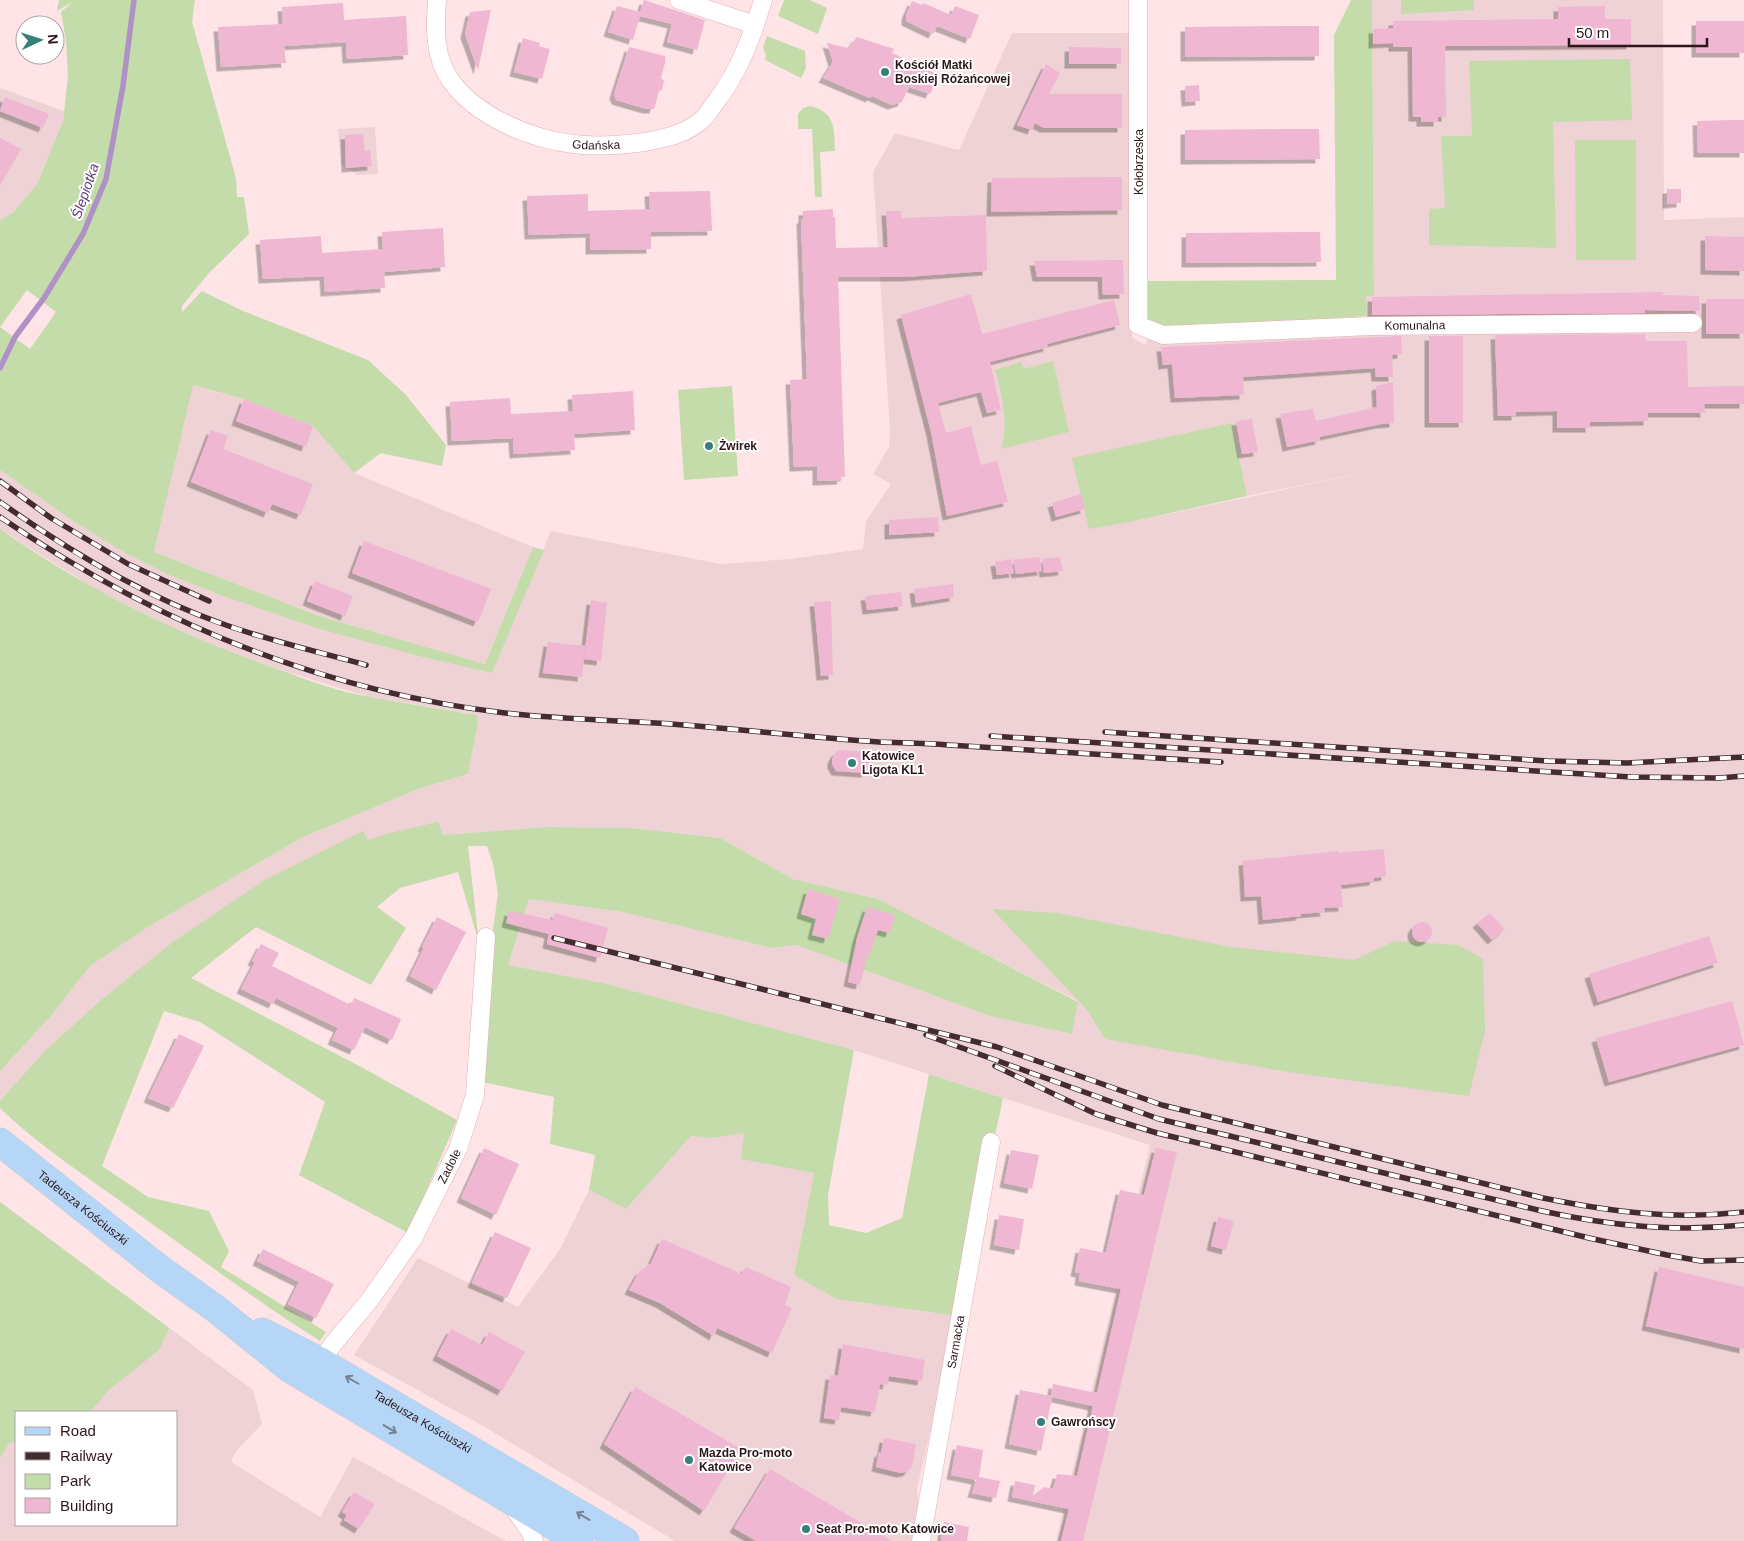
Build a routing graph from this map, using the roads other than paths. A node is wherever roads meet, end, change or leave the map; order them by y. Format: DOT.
graph roads {
  1 [pos="437,0"];
  2 [pos="679,0"];
  3 [pos="763,0"];
  4 [pos="1138,0"];
  5 [pos="755,25"];
  6 [pos="1693,323"];
  7 [pos="1138,325"];
  8 [pos="486,937"];
  9 [pos="0,1142"];
  10 [pos="991,1142"];
  11 [pos="216,1309"];
  12 [pos="321,1362"];
  13 [pos="508,1499"];
  14 [pos="536,1538"];
  15 [pos="579,1541"];
  16 [pos="625,1541"];
  17 [pos="921,1541"];
  1 -- 5 [label="street, Gdańska"];
  2 -- 5 [label="street"];
  3 -- 5 [label="street, Gdańska"];
  4 -- 7 [label="street, Kołobrzeska"];
  6 -- 7 [label="street, Komunalna"];
  8 -- 12 [label="street, Zadole"];
  9 -- 11 [label="main road, Tadeusza Kościuszki"];
  10 -- 17 [label="street, Sarmacka"];
  11 -- 12 [label="main road, Tadeusza Kościuszki"];
  11 -- 13 [label="main road, Tadeusza Kościuszki, one-way"];
  16 -- 12 [label="main road, Tadeusza Kościuszki, one-way"];
  13 -- 14 [label="street"];
  13 -- 15 [label="main road, Tadeusza Kościuszki"];
}
